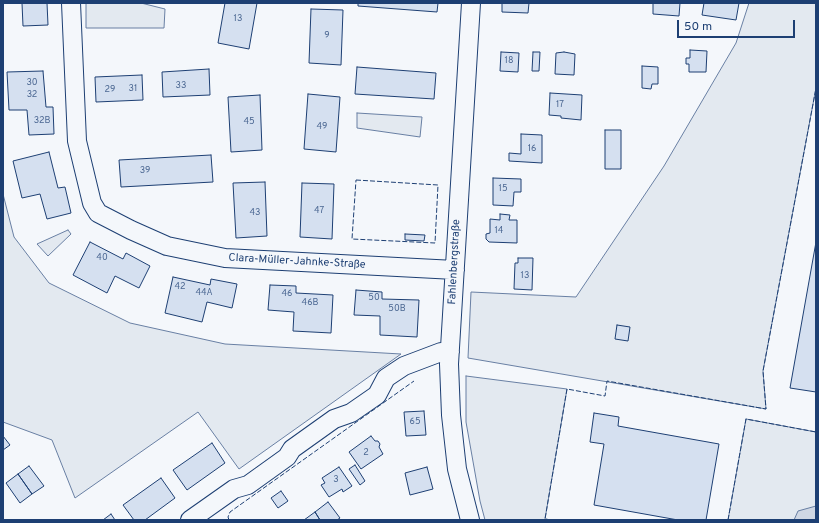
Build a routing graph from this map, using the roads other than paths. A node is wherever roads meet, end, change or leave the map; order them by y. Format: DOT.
graph roads {
  1 [pos="71,3"];
  2 [pos="471,3"];
  3 [pos="455,270"];
  4 [pos="450,352"];
  5 [pos="208,515"];
  6 [pos="190,520"];
  7 [pos="470,520"];
  1 -- 3 [label="street, Clara-Müller-Jahnke-Straße"];
  2 -- 3 [label="street, Fahlenbergstraße"];
  3 -- 4 [label="street, Fahlenbergstraße"];
  4 -- 5 [label="street"];
  4 -- 7 [label="street, Fahlenbergstraße"];
  5 -- 6 [label="street"];
}
